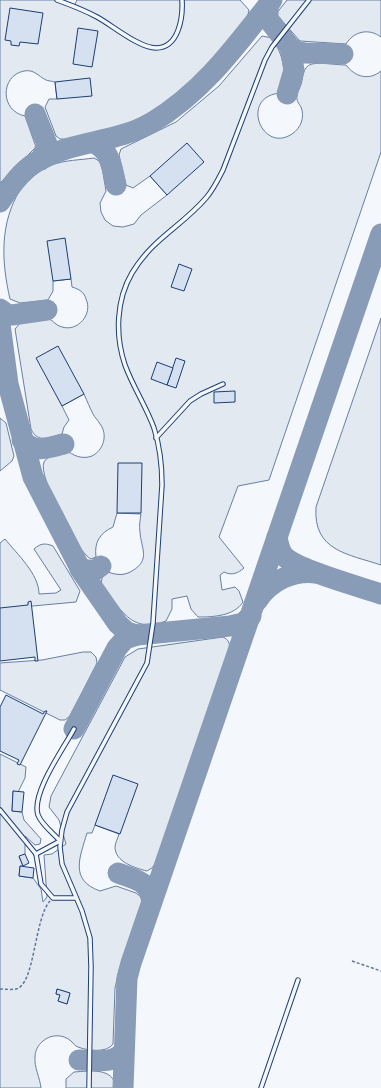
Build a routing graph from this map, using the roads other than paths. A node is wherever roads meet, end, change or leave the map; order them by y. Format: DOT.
graph roads {
  1 [pos="57,0"];
  2 [pos="77,0"];
  3 [pos="182,0"];
  4 [pos="309,0"];
  5 [pos="74,6"];
  6 [pos="223,384"];
  7 [pos="156,438"];
  8 [pos="74,730"];
  9 [pos="0,810"];
  10 [pos="60,841"];
  11 [pos="36,854"];
  12 [pos="76,898"];
  13 [pos="298,980"];
  14 [pos="90,1088"];
  15 [pos="261,1088"];
  1 -- 5 [label="lane"];
  2 -- 5 [label="lane"];
  3 -- 5 [label="lane"];
  4 -- 7 [label="lane"];
  6 -- 7 [label="lane"];
  7 -- 10 [label="lane"];
  8 -- 10 [label="lane"];
  9 -- 11 [label="lane"];
  10 -- 11 [label="lane"];
  10 -- 12 [label="lane"];
  11 -- 12 [label="lane"];
  12 -- 14 [label="lane"];
  13 -- 15 [label="lane"];
}
